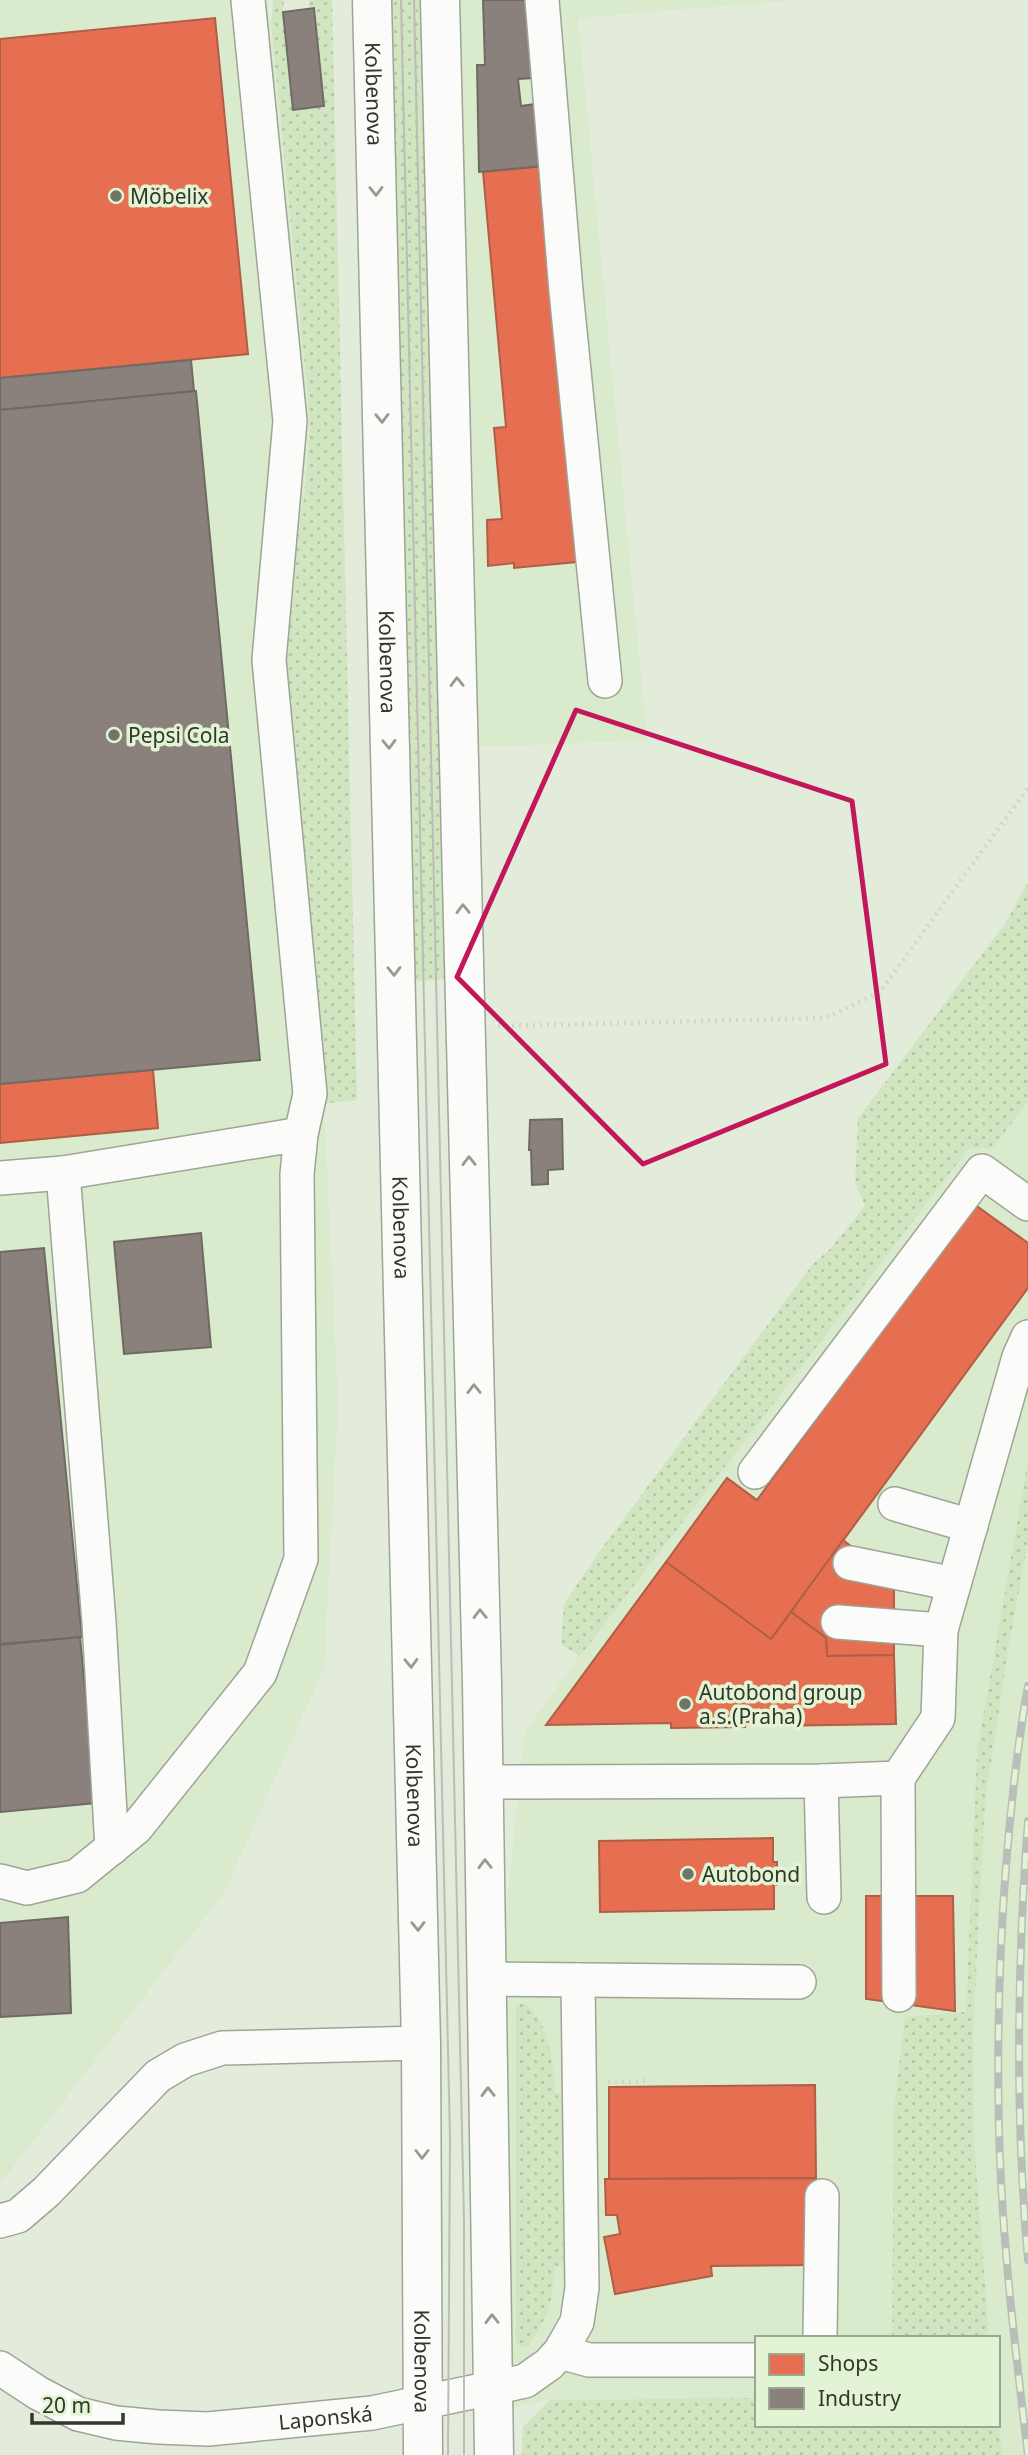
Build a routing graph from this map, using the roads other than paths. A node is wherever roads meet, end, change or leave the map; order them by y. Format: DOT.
graph roads {
  1 [pos="248,0"];
  2 [pos="372,0"];
  3 [pos="440,0"];
  4 [pos="542,0"];
  5 [pos="605,681"];
  6 [pos="301,1134"];
  7 [pos="63,1173"];
  8 [pos="0,1178"];
  9 [pos="1028,1204"];
  10 [pos="1028,1337"];
  11 [pos="755,1472"];
  12 [pos="895,1504"];
  13 [pos="971,1526"];
  14 [pos="850,1563"];
  15 [pos="954,1584"];
  16 [pos="838,1622"];
  17 [pos="942,1630"];
  18 [pos="898,1777"];
  19 [pos="821,1781"];
  20 [pos="483,1782"];
  21 [pos="112,1848"];
  22 [pos="0,1881"];
  23 [pos="824,1898"];
  24 [pos="486,1979"];
  25 [pos="578,1980"];
  26 [pos="799,1982"];
  27 [pos="899,1995"];
  28 [pos="421,2043"];
  29 [pos="822,2196"];
  30 [pos="0,2221"];
  31 [pos="820,2336"];
  32 [pos="560,2352"];
  33 [pos="755,2360"];
  34 [pos="0,2368"];
  35 [pos="493,2388"];
  36 [pos="423,2402"];
  37 [pos="193,2442"];
  38 [pos="423,2455"];
  39 [pos="494,2455"];
  1 -- 6 [label="street"];
  2 -- 28 [label="main road, Kolbenova, one-way"];
  20 -- 3 [label="main road, one-way"];
  4 -- 5 [label="street"];
  6 -- 7 [label="street"];
  6 -- 21 [label="street"];
  7 -- 8 [label="street"];
  7 -- 21 [label="street"];
  9 -- 11 [label="street"];
  10 -- 13 [label="street"];
  12 -- 13 [label="street"];
  13 -- 15 [label="street"];
  14 -- 15 [label="street"];
  15 -- 17 [label="street"];
  16 -- 17 [label="street"];
  17 -- 18 [label="street"];
  18 -- 19 [label="street"];
  18 -- 27 [label="street"];
  19 -- 20 [label="street"];
  19 -- 23 [label="street"];
  24 -- 20 [label="main road, one-way"];
  21 -- 22 [label="street"];
  24 -- 25 [label="street"];
  35 -- 24 [label="main road, one-way"];
  25 -- 26 [label="street"];
  25 -- 32 [label="street, Laponská"];
  28 -- 30 [label="street"];
  28 -- 36 [label="main road, Kolbenova, one-way"];
  29 -- 31 [label="street"];
  32 -- 33 [label="street"];
  32 -- 35 [label="street, Laponská"];
  34 -- 37 [label="street, Laponská"];
  35 -- 36 [label="street, Laponská"];
  35 -- 39 [label="main road"];
  36 -- 37 [label="street, Laponská"];
  36 -- 38 [label="main road, Kolbenova"];
}
